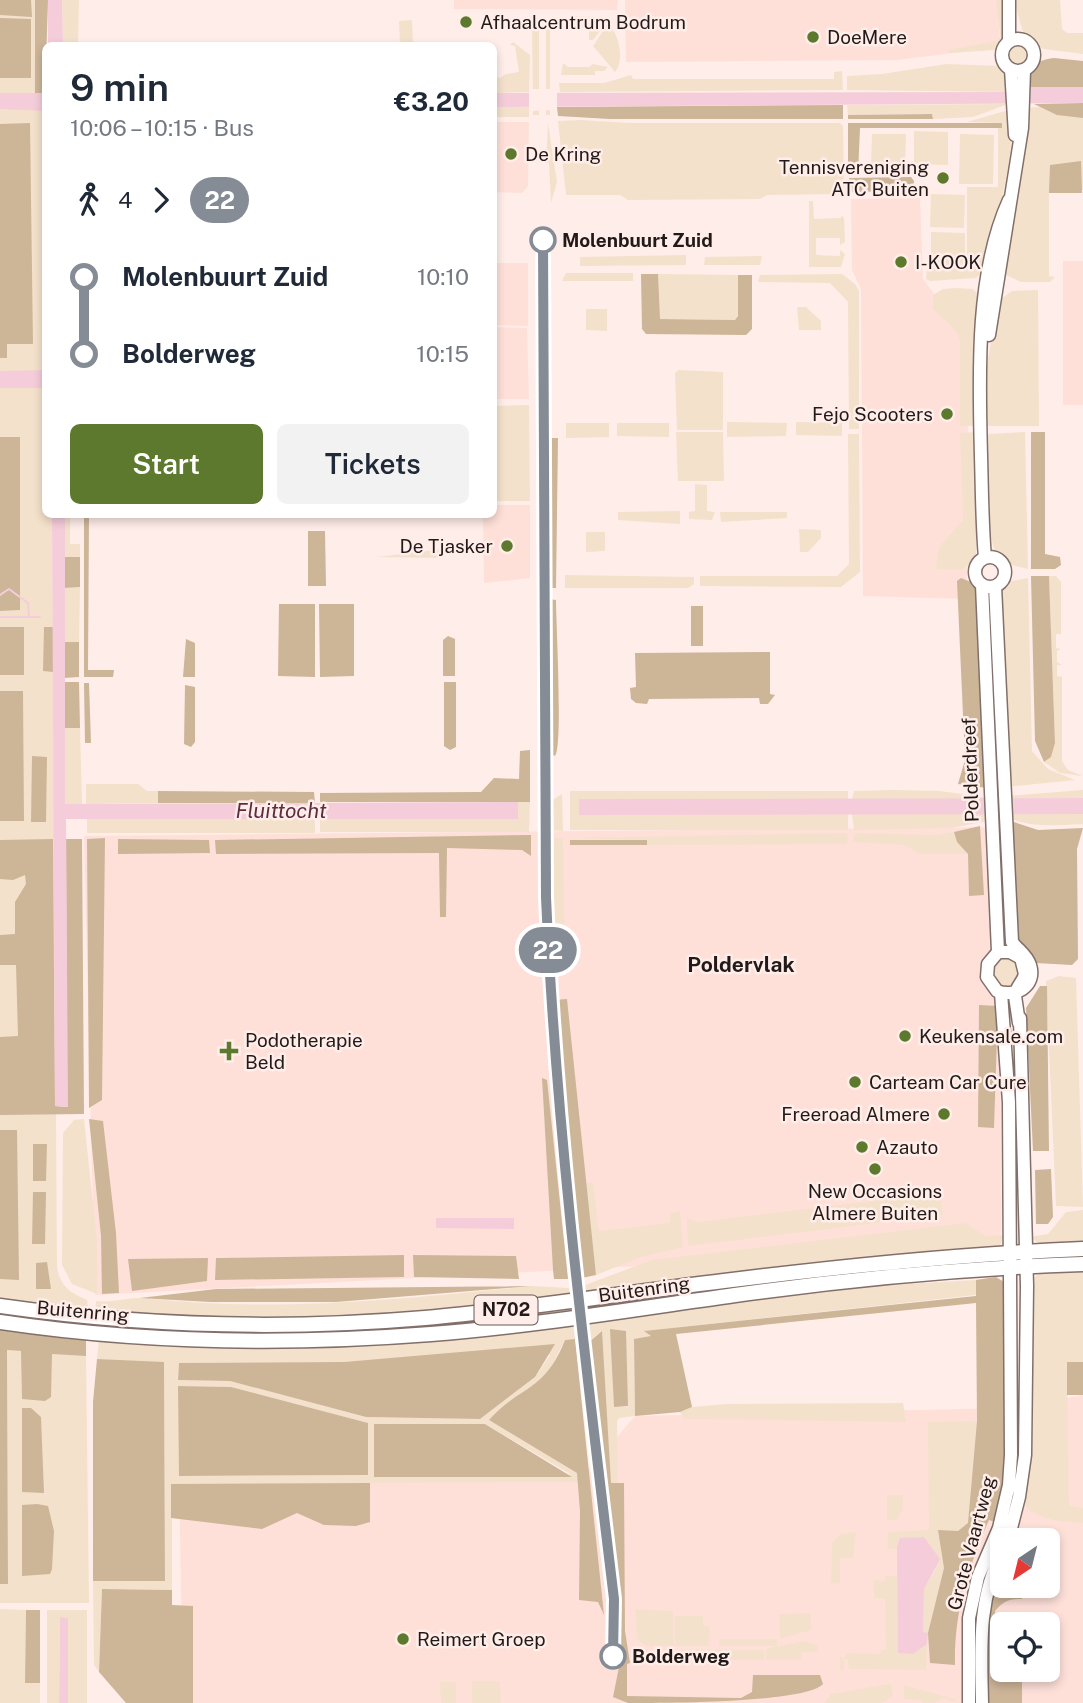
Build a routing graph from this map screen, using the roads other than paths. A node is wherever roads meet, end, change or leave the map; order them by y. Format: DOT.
graph roads {
  1 [pos="1010,0"];
  2 [pos="1023,40"];
  3 [pos="1009,42"];
  4 [pos="1018,74"];
  5 [pos="989,558"];
  6 [pos="982,585"];
  7 [pos="995,586"];
  8 [pos="997,781"];
  9 [pos="998,831"];
  10 [pos="998,953"];
  11 [pos="1028,966"];
  12 [pos="1017,992"];
  13 [pos="1001,993"];
  14 [pos="1083,1249"];
  15 [pos="1018,1259"];
  16 [pos="1083,1264"];
  17 [pos="0,1306"];
  18 [pos="0,1322"];
  19 [pos="1011,1528"];
  20 [pos="990,1583"];
  21 [pos="969,1703"];
  22 [pos="982,1703"];
  1 -- 2 [label="main road"];
  1 -- 3 [label="main road"];
  2 -- 3 [label="main road"];
  2 -- 4 [label="main road"];
  3 -- 4 [label="main road"];
  4 -- 5 [label="main road"];
  5 -- 6 [label="main road"];
  5 -- 7 [label="main road"];
  6 -- 7 [label="main road"];
  6 -- 8 [label="main road, Polderdreef"];
  7 -- 8 [label="main road, Polderdreef"];
  8 -- 9 [label="main road, Polderdreef"];
  9 -- 10 [label="main road, Polderdreef"];
  9 -- 11 [label="main road, Polderdreef"];
  10 -- 11 [label="main road"];
  10 -- 13 [label="main road"];
  11 -- 12 [label="main road"];
  12 -- 13 [label="main road"];
  12 -- 15 [label="main road"];
  13 -- 15 [label="main road"];
  14 -- 15 [label="highway, Buitenring / N702"];
  15 -- 16 [label="highway, Buitenring / N702"];
  15 -- 17 [label="highway, Buitenring / N702"];
  15 -- 18 [label="highway, Buitenring / N702"];
  15 -- 19 [label="main road, Grote Vaartweg"];
  15 -- 21 [label="main road, Grote Vaartweg"];
  20 -- 22 [label="main road, Grote Vaartweg"];
}
